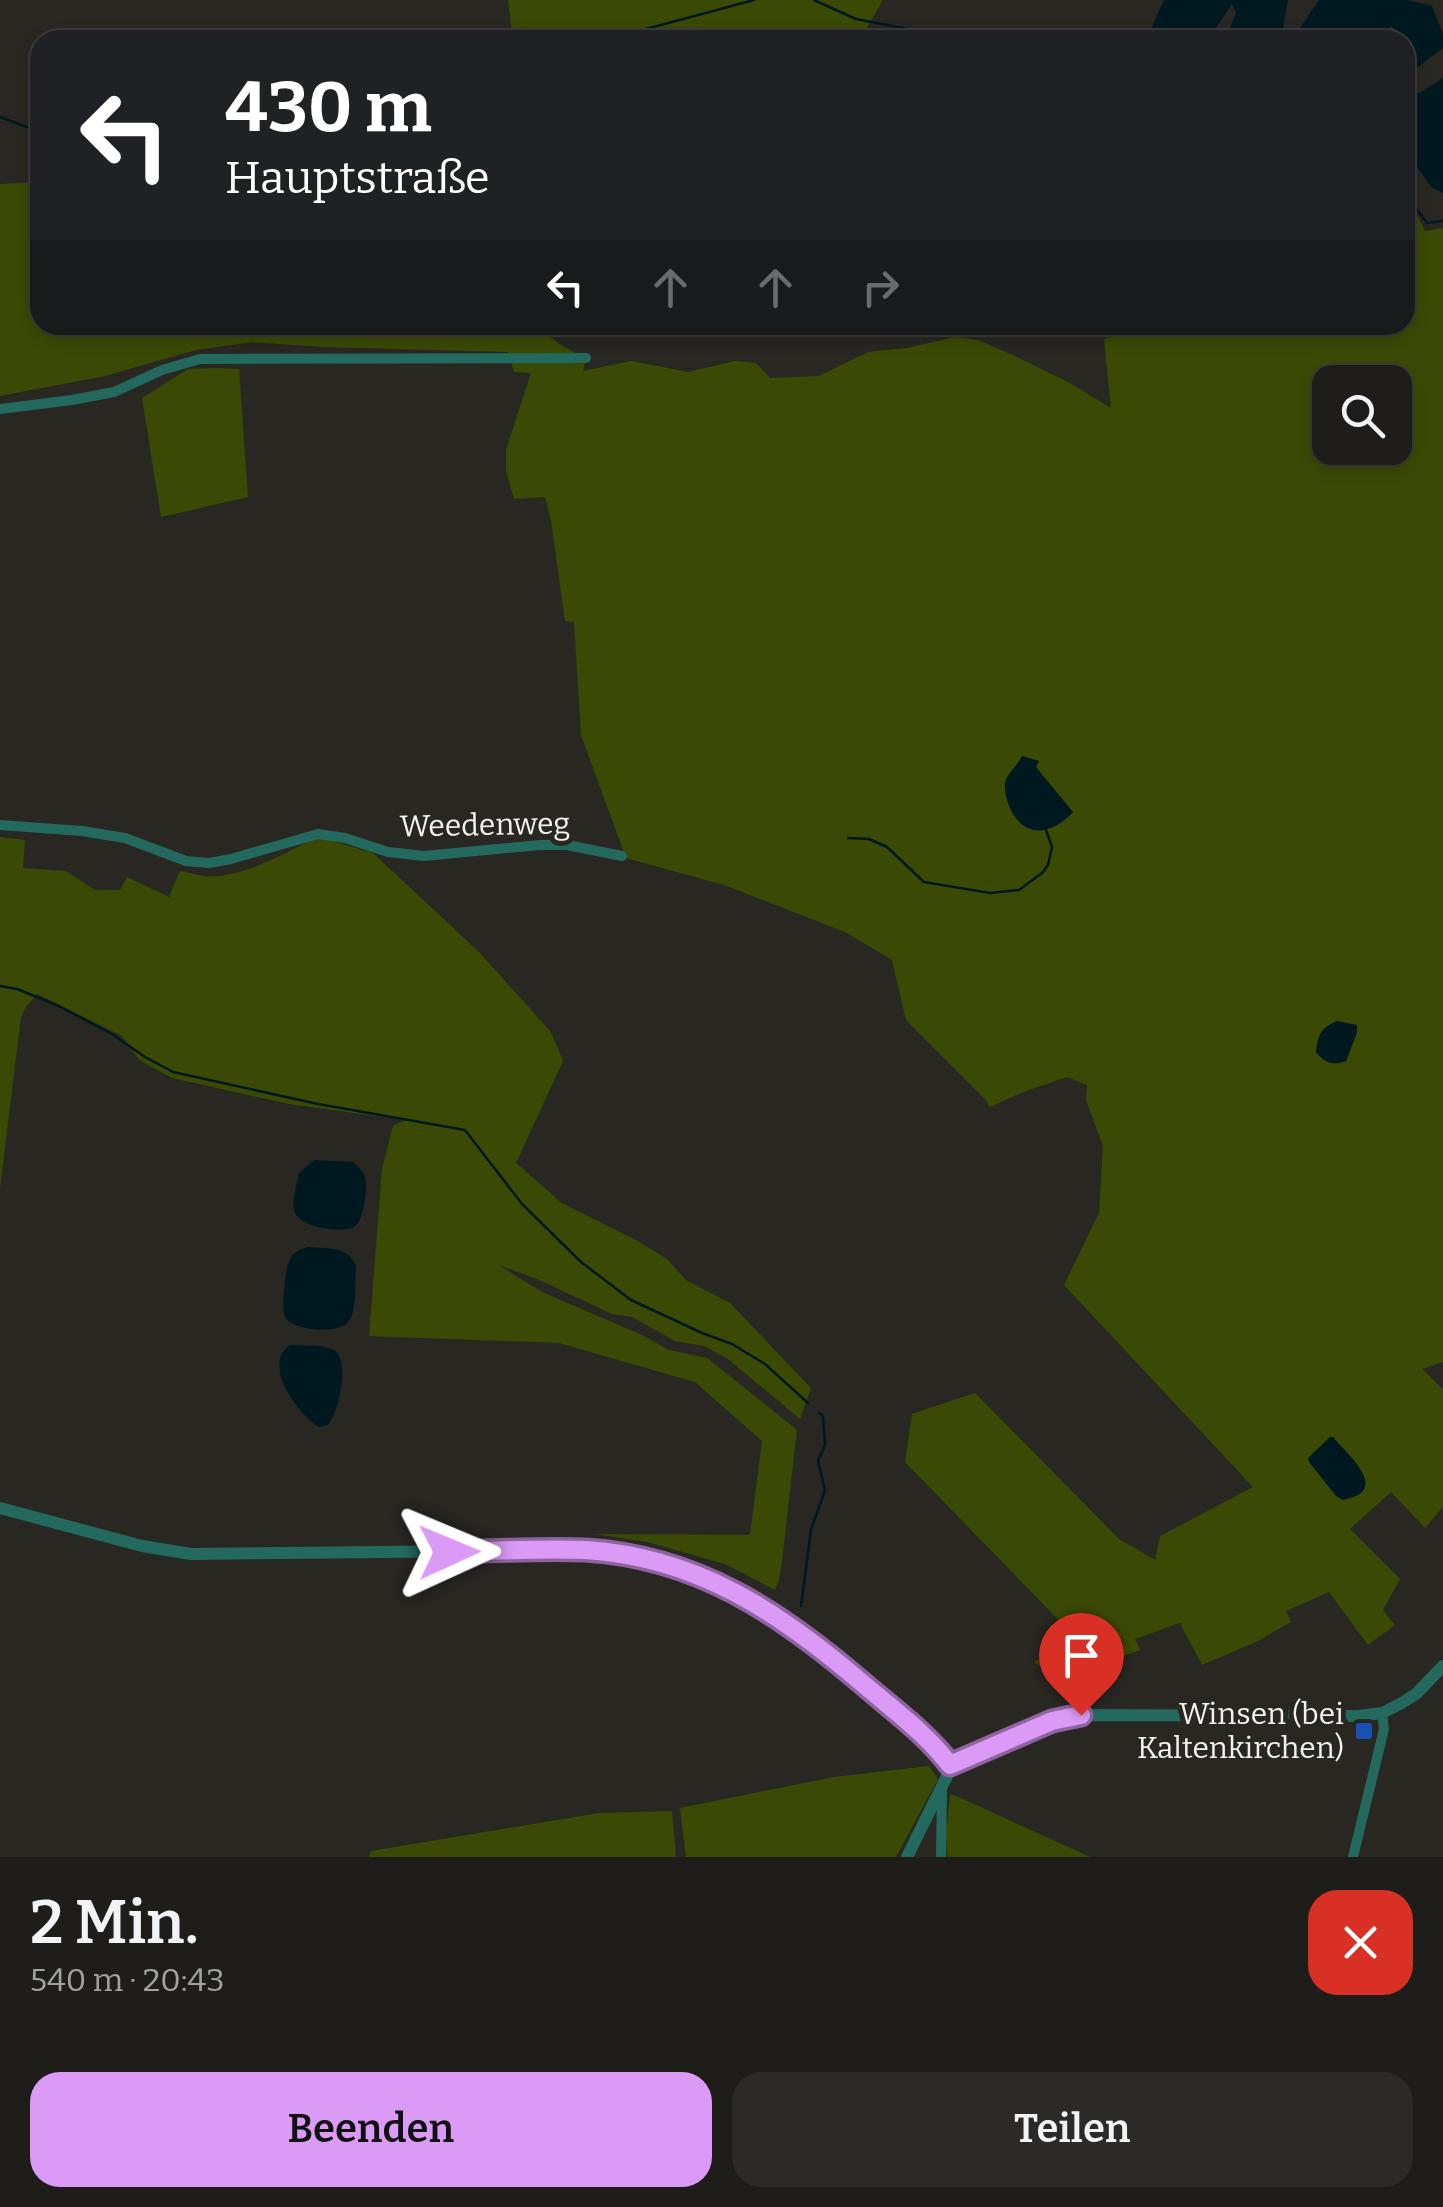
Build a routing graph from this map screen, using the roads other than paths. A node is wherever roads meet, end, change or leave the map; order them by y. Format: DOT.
graph roads {
  1 [pos="586,358"];
  2 [pos="0,409"];
  3 [pos="0,825"];
  4 [pos="622,856"];
  5 [pos="0,1508"];
  6 [pos="1443,1666"];
  7 [pos="1382,1712"];
  8 [pos="950,1765"];
  9 [pos="942,1786"];
  10 [pos="907,1857"];
  11 [pos="940,1857"];
  12 [pos="1353,1857"];
  1 -- 2 [label="street"];
  3 -- 4 [label="street, Weedenweg"];
  5 -- 8 [label="street"];
  6 -- 7 [label="street"];
  7 -- 8 [label="street"];
  7 -- 12 [label="street"];
  8 -- 9 [label="street"];
  9 -- 10 [label="street"];
  9 -- 11 [label="street"];
}
